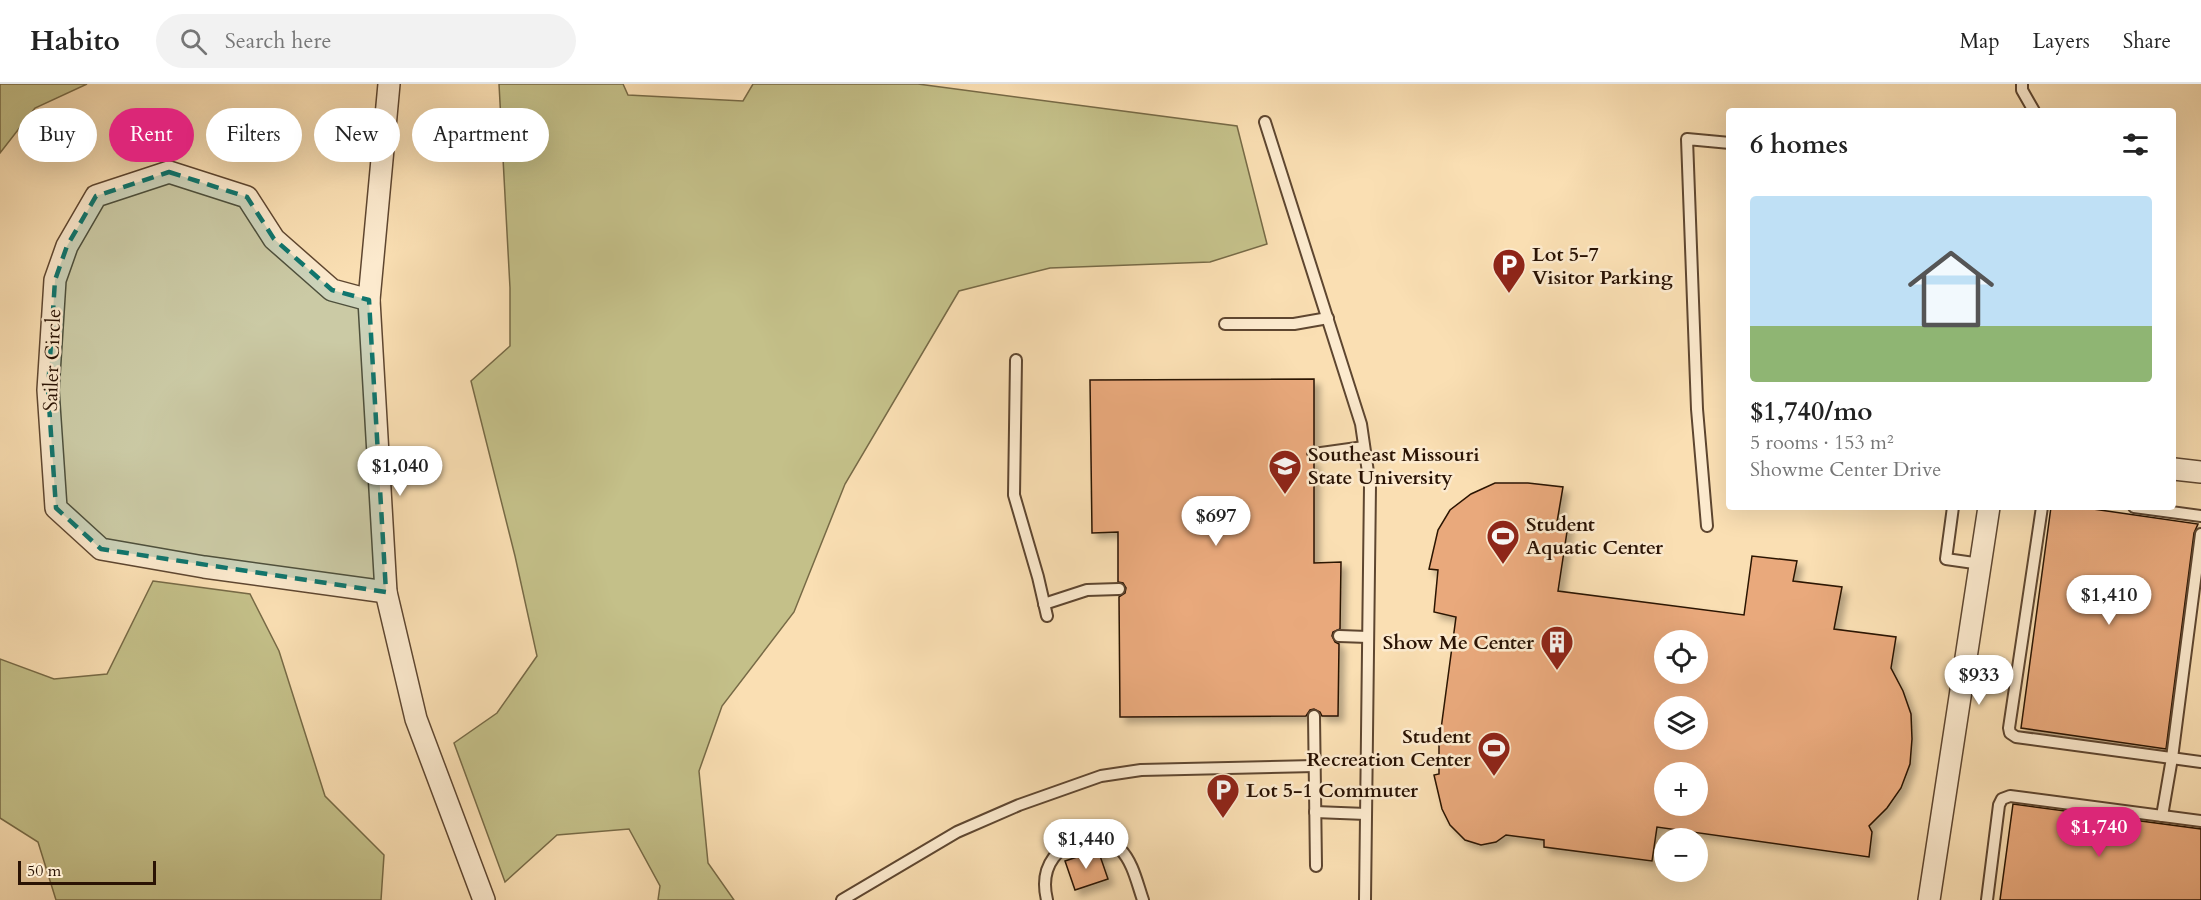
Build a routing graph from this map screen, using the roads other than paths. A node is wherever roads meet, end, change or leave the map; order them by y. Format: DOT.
graph roads {
  1 [pos="389,84"];
  2 [pos="2022,84"];
  3 [pos="2032,108"];
  4 [pos="1265,122"];
  5 [pos="1726,143"];
  6 [pos="369,300"];
  7 [pos="1328,318"];
  8 [pos="1225,324"];
  9 [pos="1016,360"];
  10 [pos="1364,447"];
  11 [pos="1314,454"];
  12 [pos="2176,469"];
  13 [pos="2201,472"];
  14 [pos="1953,510"];
  15 [pos="1989,510"];
  16 [pos="2042,510"];
  17 [pos="2156,510"];
  18 [pos="2201,516"];
  19 [pos="1707,526"];
  20 [pos="2201,534"];
  21 [pos="1981,564"];
  22 [pos="1119,589"];
  23 [pos="387,592"];
  24 [pos="1340,636"];
  25 [pos="1368,637"];
  26 [pos="1314,716"];
  27 [pos="2172,758"];
  28 [pos="2201,762"];
  29 [pos="1315,766"];
  30 [pos="1315,812"];
  31 [pos="1366,814"];
  32 [pos="2162,816"];
  33 [pos="2201,821"];
  34 [pos="1316,866"];
  35 [pos="484,900"];
  36 [pos="842,900"];
  37 [pos="1047,900"];
  38 [pos="1143,900"];
  39 [pos="1365,900"];
  40 [pos="1929,900"];
  41 [pos="1987,900"];
  1 -- 6 [label="street"];
  2 -- 3 [label="lane"];
  4 -- 7 [label="lane"];
  5 -- 19 [label="lane"];
  6 -- 23 [label="street"];
  6 -- 23 [label="street, Sailer Circle"];
  7 -- 8 [label="lane"];
  7 -- 10 [label="lane"];
  9 -- 22 [label="lane"];
  10 -- 11 [label="lane"];
  10 -- 25 [label="lane"];
  12 -- 13 [label="street"];
  14 -- 21 [label="lane"];
  15 -- 21 [label="street"];
  16 -- 27 [label="lane"];
  17 -- 18 [label="lane"];
  20 -- 27 [label="lane"];
  21 -- 40 [label="street"];
  23 -- 35 [label="street"];
  24 -- 25 [label="lane"];
  25 -- 31 [label="lane"];
  26 -- 29 [label="lane"];
  27 -- 28 [label="lane"];
  27 -- 32 [label="lane"];
  29 -- 30 [label="lane"];
  29 -- 36 [label="lane"];
  30 -- 31 [label="lane"];
  30 -- 34 [label="lane"];
  31 -- 39 [label="lane"];
  32 -- 33 [label="lane"];
  32 -- 41 [label="lane"];
  37 -- 38 [label="lane"];
}
